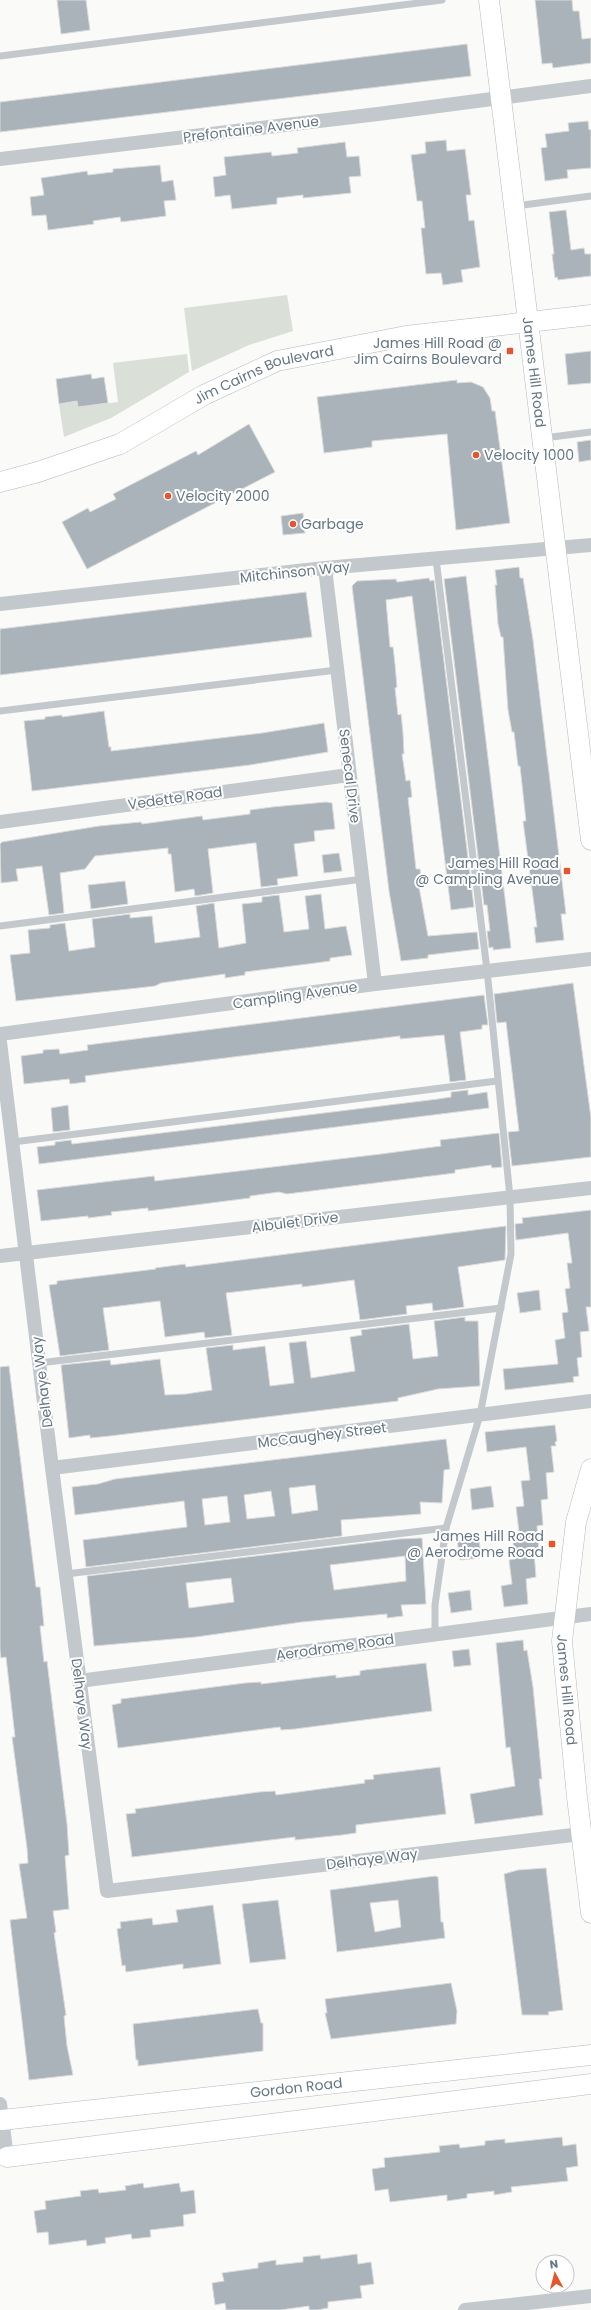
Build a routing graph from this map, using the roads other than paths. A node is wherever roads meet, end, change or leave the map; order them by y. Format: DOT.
graph roads {
  1 [pos="442,0"];
  2 [pos="489,0"];
  3 [pos="0,56"];
  4 [pos="591,86"];
  5 [pos="501,98"];
  6 [pos="0,158"];
  7 [pos="591,196"];
  8 [pos="515,206"];
  9 [pos="591,316"];
  10 [pos="529,322"];
  11 [pos="591,432"];
  12 [pos="543,438"];
  13 [pos="0,482"];
  14 [pos="591,545"];
  15 [pos="557,550"];
  16 [pos="436,559"];
  17 [pos="325,568"];
  18 [pos="0,604"];
  19 [pos="337,670"];
  20 [pos="0,711"];
  21 [pos="349,775"];
  22 [pos="0,822"];
  23 [pos="591,840"];
  24 [pos="363,879"];
  25 [pos="0,926"];
  26 [pos="591,960"];
  27 [pos="487,970"];
  28 [pos="376,984"];
  29 [pos="0,1034"];
  30 [pos="0,1042"];
  31 [pos="497,1081"];
  32 [pos="13,1142"];
  33 [pos="591,1188"];
  34 [pos="510,1197"];
  35 [pos="26,1253"];
  36 [pos="0,1256"];
  37 [pos="501,1308"];
  38 [pos="39,1363"];
  39 [pos="591,1401"];
  40 [pos="480,1415"];
  41 [pos="52,1468"];
  42 [pos="591,1469"];
  43 [pos="446,1528"];
  44 [pos="66,1574"];
  45 [pos="591,1614"];
  46 [pos="566,1618"];
  47 [pos="435,1634"];
  48 [pos="79,1681"];
  49 [pos="581,1834"];
  50 [pos="591,1913"];
  51 [pos="591,2054"];
  52 [pos="591,2084"];
  53 [pos="1,2112"];
  54 [pos="7,2157"];
  55 [pos="591,2296"];
  56 [pos="528,2306"];
  57 [pos="465,2310"];
  1 -- 3 [label="lane"];
  2 -- 5 [label="street, James Hill Road"];
  4 -- 5 [label="street, Prefontaine Avenue"];
  5 -- 6 [label="street, Prefontaine Avenue"];
  5 -- 8 [label="street, James Hill Road"];
  7 -- 8 [label="lane"];
  8 -- 10 [label="street, James Hill Road"];
  9 -- 10 [label="street, Jim Cairns Boulevard"];
  10 -- 12 [label="street, James Hill Road"];
  10 -- 13 [label="street, Jim Cairns Boulevard"];
  11 -- 12 [label="lane"];
  12 -- 15 [label="street, James Hill Road"];
  14 -- 15 [label="street, Mitchinson Way"];
  15 -- 16 [label="street, Mitchinson Way"];
  15 -- 23 [label="street, James Hill Road"];
  16 -- 17 [label="street, Mitchinson Way"];
  16 -- 27 [label="lane"];
  17 -- 18 [label="street, Mitchinson Way"];
  17 -- 19 [label="street, Senecal Drive"];
  19 -- 20 [label="lane"];
  19 -- 21 [label="street, Senecal Drive"];
  21 -- 22 [label="street, Vedette Road"];
  21 -- 24 [label="street, Senecal Drive"];
  24 -- 25 [label="lane"];
  24 -- 28 [label="street, Senecal Drive"];
  26 -- 27 [label="street, Campling Avenue"];
  27 -- 28 [label="street, Campling Avenue"];
  27 -- 31 [label="lane"];
  28 -- 29 [label="street, Campling Avenue"];
  30 -- 32 [label="street, Delhaye Way"];
  31 -- 32 [label="lane"];
  31 -- 34 [label="lane"];
  32 -- 35 [label="street, Delhaye Way"];
  33 -- 34 [label="street, Albulet Drive"];
  34 -- 35 [label="street, Albulet Drive"];
  34 -- 37 [label="lane"];
  35 -- 36 [label="street, Albulet Drive"];
  35 -- 38 [label="street, Delhaye Way"];
  37 -- 38 [label="lane"];
  37 -- 40 [label="lane"];
  38 -- 41 [label="street, Delhaye Way"];
  39 -- 40 [label="street, McCaughey Street"];
  40 -- 41 [label="street, McCaughey Street"];
  40 -- 43 [label="lane"];
  41 -- 44 [label="street, Delhaye Way"];
  42 -- 46 [label="street, James Hill Road"];
  43 -- 44 [label="lane"];
  43 -- 47 [label="lane"];
  44 -- 48 [label="street, Delhaye Way"];
  45 -- 46 [label="street, Aerodrome Road"];
  46 -- 47 [label="street, Aerodrome Road"];
  46 -- 49 [label="street, James Hill Road"];
  47 -- 48 [label="street, Aerodrome Road"];
  48 -- 49 [label="street, Delhaye Way"];
  49 -- 50 [label="street, James Hill Road"];
  51 -- 53 [label="street, Gordon Road"];
  52 -- 54 [label="street"];
  53 -- 54 [label="street"];
  55 -- 56 [label="street"];
  56 -- 57 [label="street"];
}
